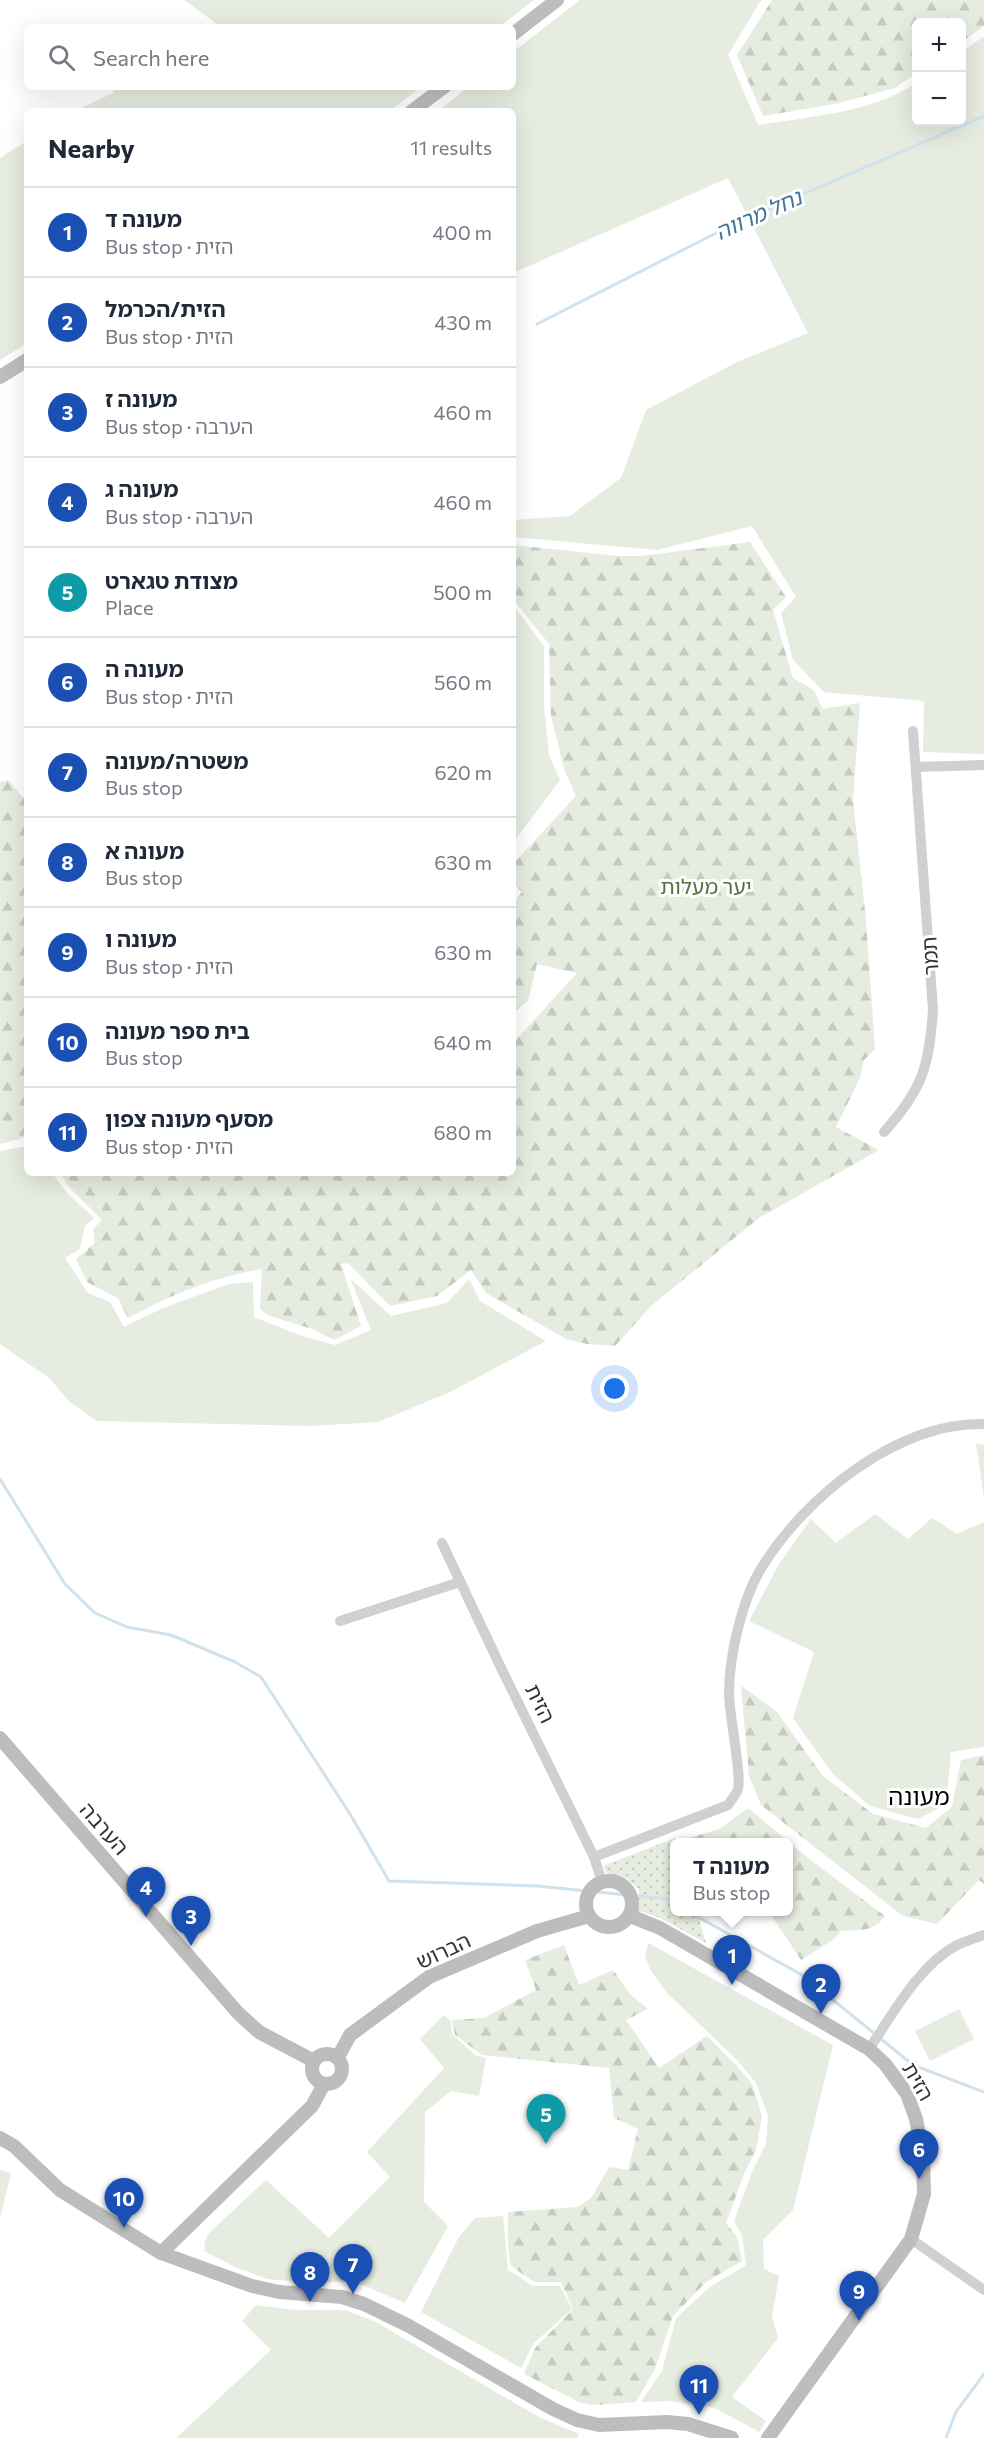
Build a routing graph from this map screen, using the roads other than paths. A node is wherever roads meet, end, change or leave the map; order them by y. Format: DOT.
graph roads {
  1 [pos="557,0"];
  2 [pos="516,32"];
  3 [pos="440,90"];
  4 [pos="416,108"];
  5 [pos="24,362"];
  6 [pos="0,377"];
  7 [pos="913,731"];
  8 [pos="984,765"];
  9 [pos="916,767"];
  10 [pos="884,1132"];
  11 [pos="984,1425"];
  12 [pos="442,1543"];
  13 [pos="460,1582"];
  14 [pos="340,1621"];
  15 [pos="0,1738"];
  16 [pos="594,1857"];
  17 [pos="602,1882"];
  18 [pos="589,1916"];
  19 [pos="630,1916"];
  20 [pos="984,1935"];
  21 [pos="869,2049"];
  22 [pos="338,2057"];
  23 [pos="314,2061"];
  24 [pos="324,2084"];
  25 [pos="0,2138"];
  26 [pos="911,2239"];
  27 [pos="161,2253"];
  28 [pos="984,2290"];
  29 [pos="732,2438"];
  30 [pos="768,2438"];
  1 -- 2 [label="main road"];
  3 -- 4 [label="main road"];
  5 -- 6 [label="main road"];
  7 -- 9 [label="street, תמר"];
  8 -- 9 [label="street"];
  9 -- 10 [label="street, תמר"];
  11 -- 16 [label="street"];
  12 -- 13 [label="street, הזית"];
  13 -- 14 [label="street"];
  13 -- 16 [label="street, הזית"];
  15 -- 23 [label="main road, הערבה"];
  16 -- 17 [label="street, הזית"];
  17 -- 18 [label="main road"];
  17 -- 19 [label="main road"];
  18 -- 19 [label="main road"];
  18 -- 22 [label="main road, הברוש"];
  19 -- 21 [label="main road, הזית"];
  20 -- 21 [label="street"];
  21 -- 26 [label="main road, הזית"];
  22 -- 23 [label="main road"];
  22 -- 24 [label="main road"];
  23 -- 24 [label="main road"];
  24 -- 27 [label="main road"];
  25 -- 27 [label="main road"];
  26 -- 28 [label="street"];
  26 -- 30 [label="main road, הזית"];
  27 -- 29 [label="main road"];
}
